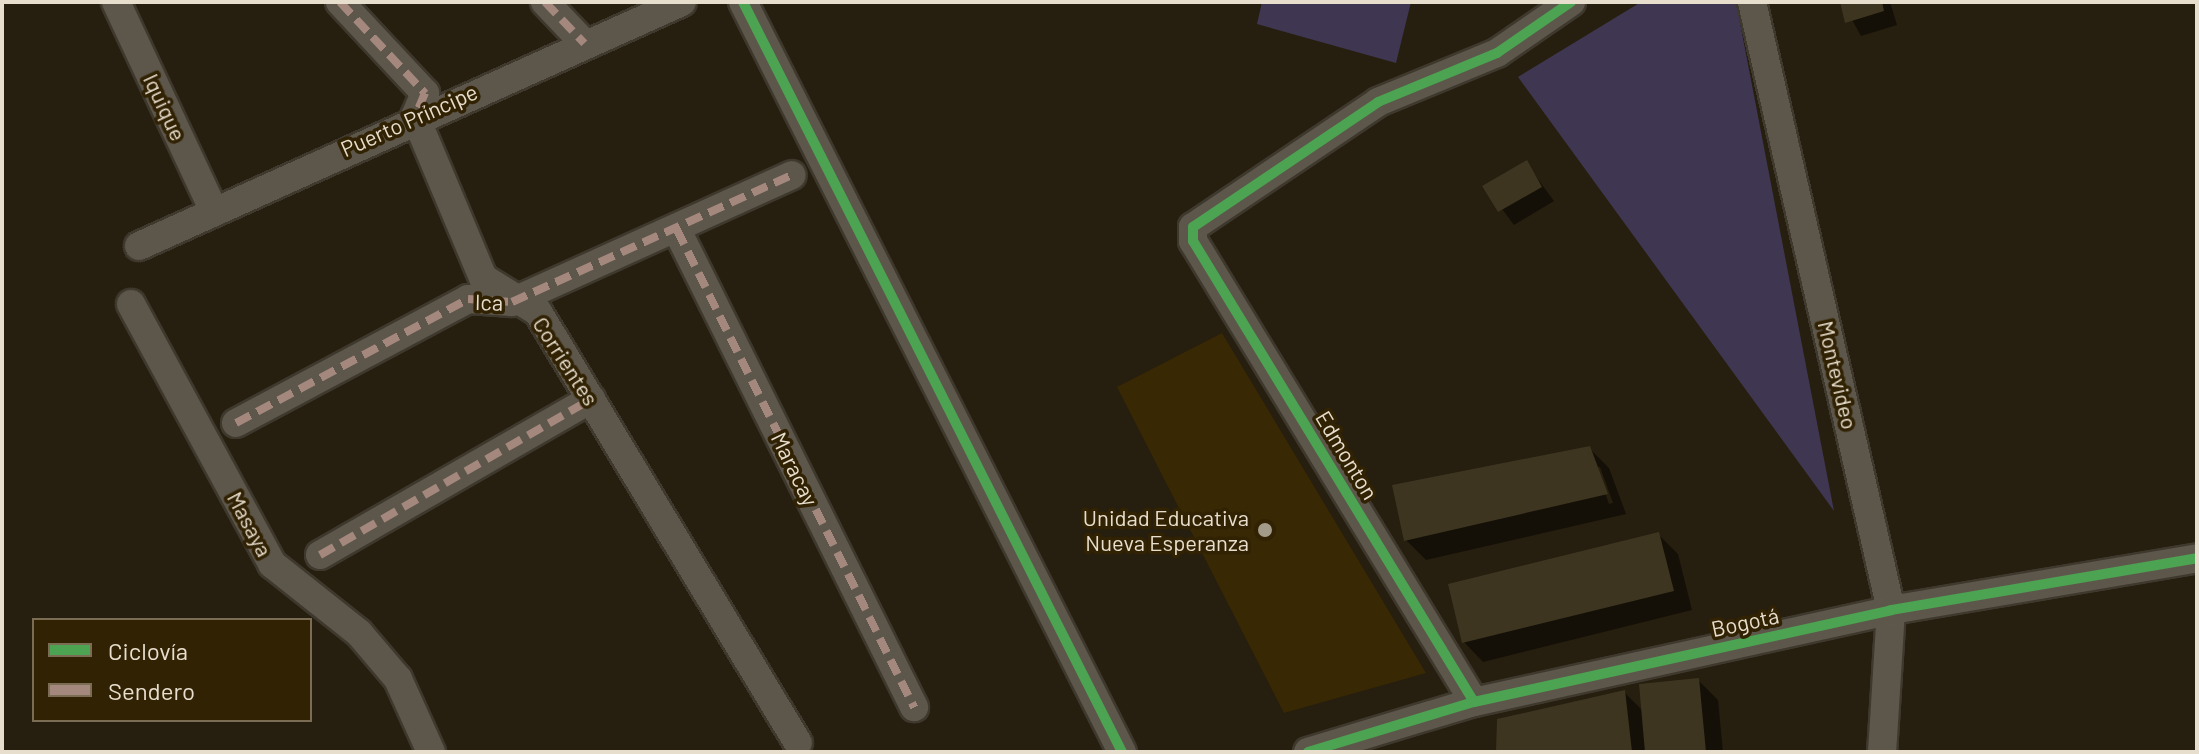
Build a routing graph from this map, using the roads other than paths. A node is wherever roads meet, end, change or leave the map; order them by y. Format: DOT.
graph roads {
  1 [pos="116,2"];
  2 [pos="340,2"];
  3 [pos="545,2"];
  4 [pos="682,2"];
  5 [pos="743,2"];
  6 [pos="1571,2"];
  7 [pos="1752,2"];
  8 [pos="584,43"];
  9 [pos="415,116"];
  10 [pos="792,175"];
  11 [pos="214,211"];
  12 [pos="677,230"];
  13 [pos="139,246"];
  14 [pos="512,302"];
  15 [pos="131,304"];
  16 [pos="591,399"];
  17 [pos="236,423"];
  18 [pos="320,555"];
  19 [pos="2197,558"];
  20 [pos="1891,610"];
  21 [pos="1474,702"];
  22 [pos="914,707"];
  23 [pos="798,743"];
  24 [pos="431,752"];
  25 [pos="1122,752"];
  26 [pos="1308,752"];
  27 [pos="1882,752"];
  1 -- 11 [label="street, Iquique"];
  2 -- 9 [label="street, Corrientes"];
  3 -- 8 [label="street"];
  4 -- 8 [label="street, Puerto Príncipe"];
  5 -- 25 [label="street"];
  6 -- 21 [label="street, Edmonton"];
  7 -- 20 [label="street, Montevideo"];
  8 -- 9 [label="street, Puerto Príncipe"];
  9 -- 11 [label="street, Puerto Príncipe"];
  9 -- 14 [label="street, Corrientes"];
  10 -- 12 [label="street, Ica"];
  11 -- 13 [label="street, Puerto Príncipe"];
  12 -- 14 [label="street, Ica"];
  12 -- 22 [label="street, Maracay"];
  14 -- 16 [label="street, Corrientes"];
  14 -- 17 [label="street, Ica"];
  15 -- 24 [label="street, Masaya"];
  16 -- 18 [label="street"];
  16 -- 23 [label="street, Corrientes"];
  19 -- 20 [label="street, Bogotá"];
  20 -- 21 [label="street, Bogotá"];
  20 -- 27 [label="street, Montevideo"];
  21 -- 26 [label="street, Bogotá"];
}
